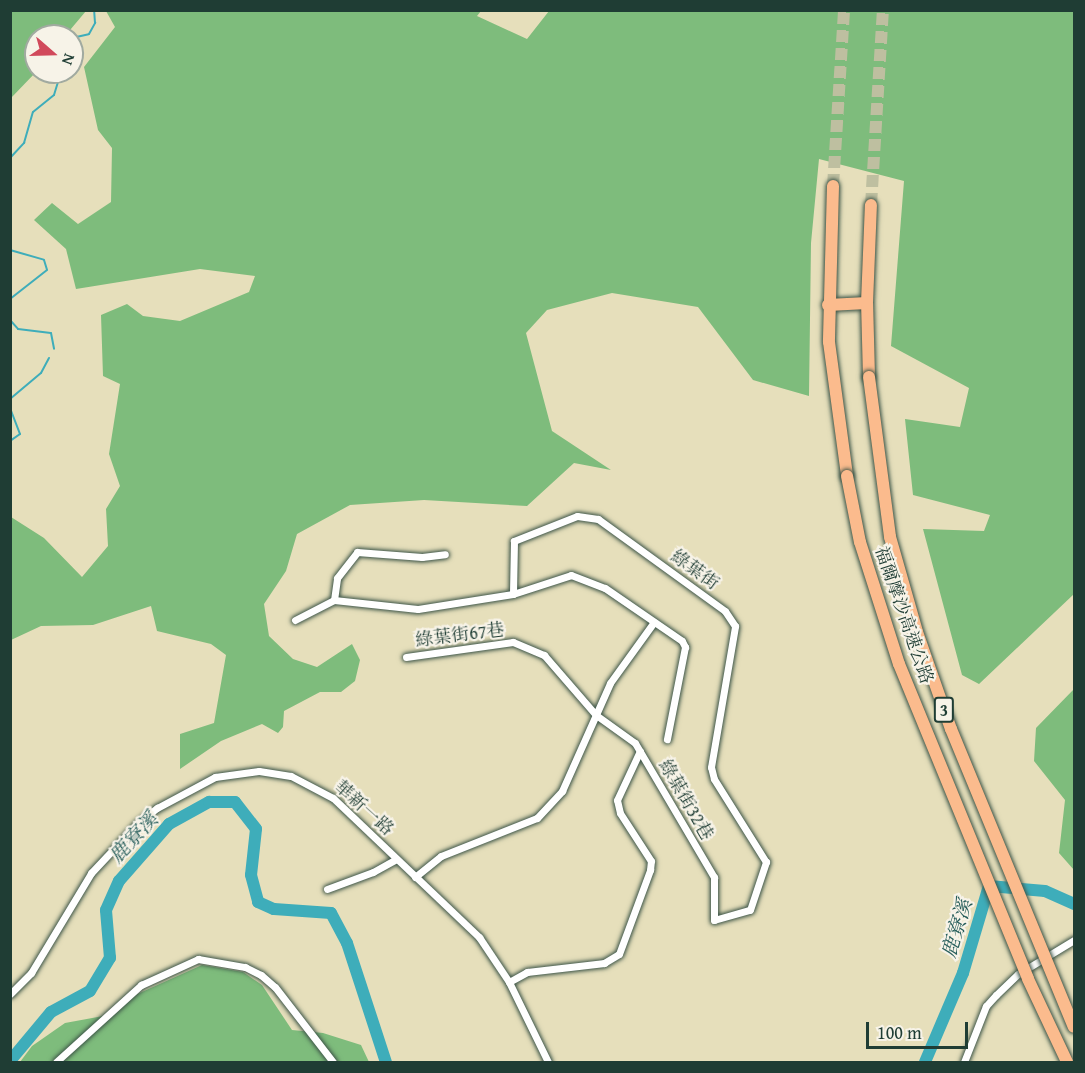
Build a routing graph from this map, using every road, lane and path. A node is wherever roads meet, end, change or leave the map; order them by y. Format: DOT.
graph roads {
  1 [pos="833,186"];
  2 [pos="872,205"];
  3 [pos="867,303"];
  4 [pos="828,305"];
  5 [pos="445,554"];
  6 [pos="513,594"];
  7 [pos="334,600"];
  8 [pos="295,620"];
  9 [pos="654,622"];
  10 [pos="406,657"];
  11 [pos="596,715"];
  12 [pos="667,739"];
  13 [pos="640,751"];
  14 [pos="396,859"];
  15 [pos="415,877"];
  16 [pos="327,889"];
  17 [pos="714,920"];
  18 [pos="1074,940"];
  19 [pos="509,982"];
  20 [pos="10,994"];
  21 [pos="1074,1027"];
  22 [pos="56,1062"];
  23 [pos="333,1062"];
  24 [pos="548,1062"];
  25 [pos="964,1062"];
  26 [pos="1067,1062"];
  1 -- 4 [label="highway, 福爾摩沙高速公路 / 3"];
  2 -- 3 [label="highway, 福爾摩沙高速公路 / 3"];
  3 -- 4 [label="highway"];
  3 -- 21 [label="highway, 福爾摩沙高速公路 / 3, bridge"];
  4 -- 26 [label="highway, 福爾摩沙高速公路 / 3, bridge"];
  5 -- 7 [label="street"];
  6 -- 7 [label="street"];
  6 -- 9 [label="street"];
  6 -- 17 [label="street, 綠葉街"];
  7 -- 8 [label="street"];
  9 -- 11 [label="street"];
  9 -- 12 [label="street"];
  10 -- 11 [label="street, 綠葉街67巷"];
  11 -- 13 [label="street, 綠葉街32巷"];
  11 -- 15 [label="street"];
  13 -- 17 [label="street, 綠葉街32巷"];
  13 -- 19 [label="street"];
  14 -- 15 [label="street, 華新一路"];
  14 -- 16 [label="street"];
  14 -- 20 [label="street, 華新一路"];
  15 -- 19 [label="street, 華新一路"];
  18 -- 25 [label="street"];
  19 -- 24 [label="street, 華新一路"];
  22 -- 23 [label="street"];
}
